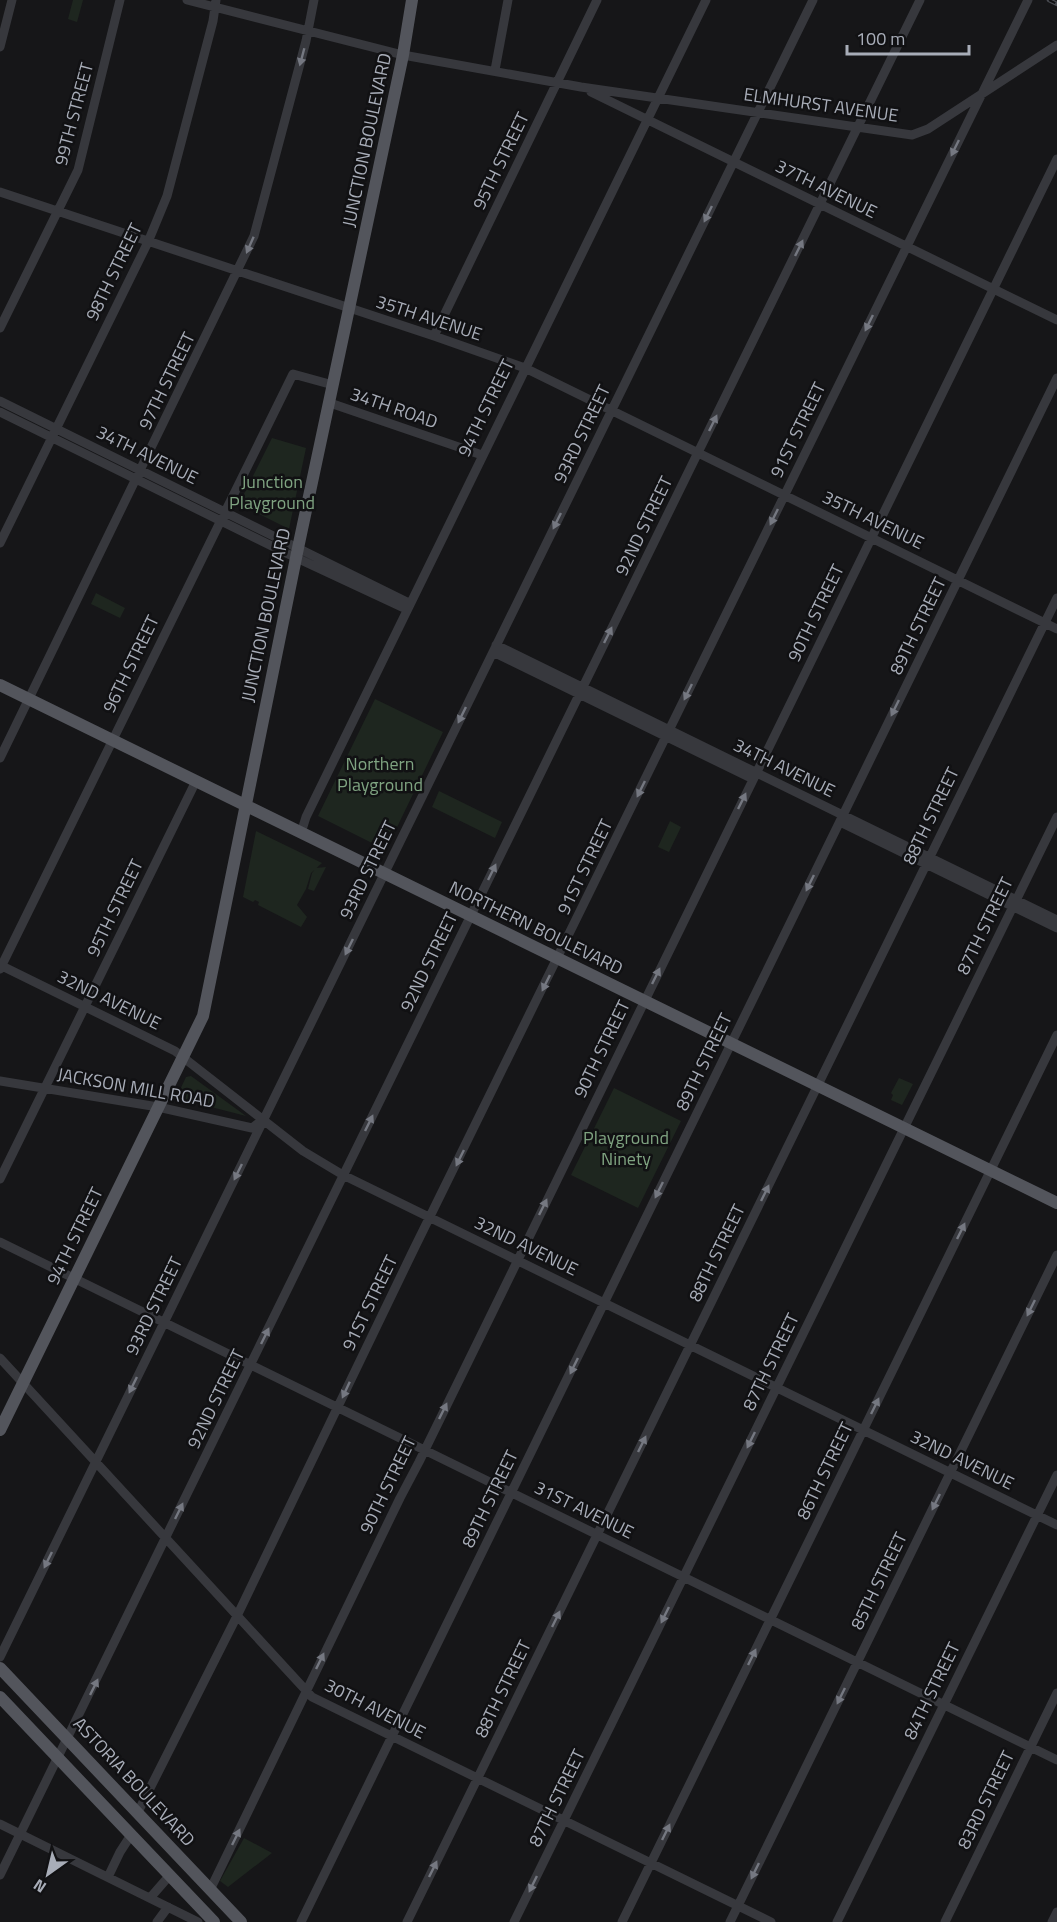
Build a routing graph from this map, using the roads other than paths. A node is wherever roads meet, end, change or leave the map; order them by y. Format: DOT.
graph roads {
  1 [pos="12,0"];
  2 [pos="120,0"];
  3 [pos="187,0"];
  4 [pos="314,0"];
  5 [pos="412,0"];
  6 [pos="508,0"];
  7 [pos="597,0"];
  8 [pos="706,0"];
  9 [pos="813,0"];
  10 [pos="920,0"];
  11 [pos="1028,0"];
  12 [pos="216,4"];
  13 [pos="308,32"];
  14 [pos="1057,45"];
  15 [pos="0,46"];
  16 [pos="403,55"];
  17 [pos="495,70"];
  18 [pos="557,82"];
  19 [pos="581,87"];
  20 [pos="980,96"];
  21 [pos="658,98"];
  22 [pos="758,112"];
  23 [pos="648,120"];
  24 [pos="858,127"];
  25 [pos="1057,159"];
  26 [pos="734,162"];
  27 [pos="0,192"];
  28 [pos="820,204"];
  29 [pos="57,212"];
  30 [pos="148,242"];
  31 [pos="906,246"];
  32 [pos="238,272"];
  33 [pos="994,289"];
  34 [pos="350,309"];
  35 [pos="1057,320"];
  36 [pos="0,328"];
  37 [pos="434,336"];
  38 [pos="525,368"];
  39 [pos="292,374"];
  40 [pos="1057,378"];
  41 [pos="333,385"];
  42 [pos="0,401"];
  43 [pos="330,403"];
  44 [pos="612,410"];
  45 [pos="0,412"];
  46 [pos="54,433"];
  47 [pos="699,453"];
  48 [pos="482,455"];
  49 [pos="139,475"];
  50 [pos="785,495"];
  51 [pos="222,516"];
  52 [pos="872,537"];
  53 [pos="0,543"];
  54 [pos="297,552"];
  55 [pos="958,580"];
  56 [pos="1057,598"];
  57 [pos="408,606"];
  58 [pos="1045,623"];
  59 [pos="1057,629"];
  60 [pos="495,648"];
  61 [pos="0,685"];
  62 [pos="581,691"];
  63 [pos="29,699"];
  64 [pos="668,733"];
  65 [pos="112,740"];
  66 [pos="0,758"];
  67 [pos="754,776"];
  68 [pos="195,781"];
  69 [pos="245,805"];
  70 [pos="1057,817"];
  71 [pos="841,818"];
  72 [pos="301,832"];
  73 [pos="927,861"];
  74 [pos="384,874"];
  75 [pos="1014,903"];
  76 [pos="470,916"];
  77 [pos="1057,920"];
  78 [pos="1057,928"];
  79 [pos="558,959"];
  80 [pos="0,966"];
  81 [pos="644,1001"];
  82 [pos="85,1007"];
  83 [pos="1057,1035"];
  84 [pos="731,1044"];
  85 [pos="182,1058"];
  86 [pos="0,1081"];
  87 [pos="818,1086"];
  88 [pos="44,1089"];
  89 [pos="158,1107"];
  90 [pos="263,1120"];
  91 [pos="904,1129"];
  92 [pos="991,1171"];
  93 [pos="343,1175"];
  94 [pos="0,1179"];
  95 [pos="1057,1203"];
  96 [pos="430,1217"];
  97 [pos="0,1242"];
  98 [pos="1057,1255"];
  99 [pos="517,1260"];
  100 [pos="74,1278"];
  101 [pos="604,1303"];
  102 [pos="164,1322"];
  103 [pos="690,1345"];
  104 [pos="0,1358"];
  105 [pos="251,1365"];
  106 [pos="23,1383"];
  107 [pos="777,1387"];
  108 [pos="338,1408"];
  109 [pos="0,1430"];
  110 [pos="864,1430"];
  111 [pos="424,1450"];
  112 [pos="96,1462"];
  113 [pos="950,1472"];
  114 [pos="1057,1475"];
  115 [pos="511,1493"];
  116 [pos="1037,1515"];
  117 [pos="1057,1525"];
  118 [pos="597,1535"];
  119 [pos="166,1538"];
  120 [pos="684,1577"];
  121 [pos="237,1616"];
  122 [pos="770,1620"];
  123 [pos="0,1657"];
  124 [pos="857,1662"];
  125 [pos="0,1668"];
  126 [pos="306,1691"];
  127 [pos="1057,1693"];
  128 [pos="0,1697"];
  129 [pos="944,1705"];
  130 [pos="392,1737"];
  131 [pos="68,1739"];
  132 [pos="1030,1747"];
  133 [pos="57,1758"];
  134 [pos="1057,1760"];
  135 [pos="478,1778"];
  136 [pos="138,1812"];
  137 [pos="565,1820"];
  138 [pos="0,1824"];
  139 [pos="20,1834"];
  140 [pos="131,1835"];
  141 [pos="651,1863"];
  142 [pos="0,1875"];
  143 [pos="170,1875"];
  144 [pos="108,1877"];
  145 [pos="210,1890"];
  146 [pos="150,1898"];
  147 [pos="738,1905"];
  148 [pos="168,1907"];
  149 [pos="1057,1912"];
  150 [pos="157,1922"];
  151 [pos="198,1922"];
  152 [pos="214,1922"];
  153 [pos="241,1922"];
  154 [pos="301,1922"];
  155 [pos="407,1922"];
  156 [pos="514,1922"];
  157 [pos="622,1922"];
  158 [pos="730,1922"];
  159 [pos="771,1922"];
  160 [pos="837,1922"];
  161 [pos="945,1922"];
  162 [pos="1052,1922"];
  1 -- 15 [label="street"];
  2 -- 29 [label="street, 99TH STREET"];
  3 -- 12 [label="street"];
  4 -- 13 [label="street, 97TH STREET"];
  5 -- 16 [label="main road, JUNCTION BOULEVARD"];
  6 -- 17 [label="street"];
  7 -- 18 [label="street, 95TH STREET"];
  8 -- 21 [label="street, 94TH STREET"];
  9 -- 22 [label="street, 93RD STREET"];
  10 -- 24 [label="street, 92ND STREET"];
  11 -- 20 [label="street, 91ST STREET"];
  12 -- 13 [label="street"];
  12 -- 30 [label="street, 98TH STREET"];
  13 -- 16 [label="street"];
  13 -- 32 [label="street, 97TH STREET, one-way"];
  14 -- 20 [label="street, ELMHURST AVENUE"];
  16 -- 17 [label="street"];
  16 -- 34 [label="main road, JUNCTION BOULEVARD"];
  17 -- 18 [label="street"];
  18 -- 19 [label="street, ELMHURST AVENUE"];
  18 -- 37 [label="street, 95TH STREET"];
  19 -- 21 [label="street, ELMHURST AVENUE"];
  19 -- 23 [label="street, 37TH AVENUE"];
  20 -- 24 [label="street, ELMHURST AVENUE"];
  20 -- 31 [label="street, 91ST STREET, one-way"];
  21 -- 22 [label="street, ELMHURST AVENUE"];
  21 -- 23 [label="street, 94TH STREET"];
  22 -- 24 [label="street, ELMHURST AVENUE"];
  22 -- 26 [label="street, 93RD STREET"];
  23 -- 26 [label="street, 37TH AVENUE"];
  23 -- 38 [label="street, 94TH STREET"];
  24 -- 28 [label="street, 92ND STREET"];
  25 -- 33 [label="street, 90TH STREET"];
  26 -- 28 [label="street, 37TH AVENUE"];
  26 -- 44 [label="street, 93RD STREET, one-way"];
  27 -- 29 [label="street, 35TH AVENUE"];
  28 -- 31 [label="street, 37TH AVENUE"];
  47 -- 28 [label="street, 92ND STREET, one-way"];
  29 -- 30 [label="street, 35TH AVENUE"];
  29 -- 36 [label="street, 99TH STREET"];
  30 -- 32 [label="street, 35TH AVENUE"];
  30 -- 46 [label="street, 98TH STREET"];
  31 -- 33 [label="street, 37TH AVENUE"];
  31 -- 50 [label="street, 91ST STREET, one-way"];
  32 -- 34 [label="street, 35TH AVENUE"];
  32 -- 49 [label="street, 97TH STREET"];
  33 -- 35 [label="street, 37TH AVENUE"];
  33 -- 52 [label="street, 90TH STREET"];
  34 -- 37 [label="street, 35TH AVENUE"];
  34 -- 41 [label="main road, JUNCTION BOULEVARD"];
  37 -- 38 [label="street, 35TH AVENUE"];
  38 -- 44 [label="street, 35TH AVENUE"];
  38 -- 48 [label="street, 94TH STREET"];
  39 -- 41 [label="street, 34TH ROAD"];
  39 -- 51 [label="street, 96TH STREET"];
  40 -- 55 [label="street, 89TH STREET"];
  41 -- 43 [label="main road, JUNCTION BOULEVARD"];
  42 -- 46 [label="street, 34TH AVENUE"];
  43 -- 48 [label="street, 34TH ROAD"];
  43 -- 54 [label="main road, JUNCTION BOULEVARD"];
  44 -- 47 [label="street, 35TH AVENUE"];
  44 -- 60 [label="street, 93RD STREET, one-way"];
  45 -- 46 [label="street, 34TH AVENUE"];
  46 -- 49 [label="street, 34TH AVENUE"];
  46 -- 53 [label="street, 98TH STREET"];
  47 -- 50 [label="street, 35TH AVENUE"];
  62 -- 47 [label="street, 92ND STREET, one-way"];
  48 -- 57 [label="street, 94TH STREET"];
  49 -- 51 [label="street, 34TH AVENUE"];
  49 -- 63 [label="street, 97TH STREET"];
  50 -- 52 [label="street, 35TH AVENUE"];
  50 -- 64 [label="street, 91ST STREET, one-way"];
  51 -- 54 [label="street, 34TH AVENUE"];
  51 -- 65 [label="street, 96TH STREET"];
  52 -- 55 [label="street, 35TH AVENUE"];
  52 -- 67 [label="street, 90TH STREET"];
  54 -- 57 [label="street, 34TH AVENUE"];
  54 -- 69 [label="main road, JUNCTION BOULEVARD"];
  55 -- 58 [label="street, 35TH AVENUE"];
  55 -- 71 [label="street, 89TH STREET, one-way"];
  56 -- 58 [label="street, 88TH STREET"];
  57 -- 72 [label="street, 94TH STREET"];
  58 -- 59 [label="street, 35TH AVENUE"];
  58 -- 73 [label="street, 88TH STREET"];
  60 -- 62 [label="street, 34TH AVENUE"];
  60 -- 74 [label="street, 93RD STREET, one-way"];
  61 -- 63 [label="main road, NORTHERN BOULEVARD"];
  62 -- 64 [label="street, 34TH AVENUE"];
  76 -- 62 [label="street, 92ND STREET, one-way"];
  63 -- 65 [label="main road, NORTHERN BOULEVARD"];
  63 -- 66 [label="street, 97TH STREET"];
  64 -- 67 [label="street, 34TH AVENUE"];
  64 -- 79 [label="street, 91ST STREET, one-way"];
  65 -- 68 [label="main road, NORTHERN BOULEVARD"];
  65 -- 80 [label="street, 96TH STREET"];
  67 -- 71 [label="street, 34TH AVENUE"];
  81 -- 67 [label="street, 90TH STREET, one-way"];
  68 -- 69 [label="main road, NORTHERN BOULEVARD"];
  68 -- 82 [label="street, 95TH STREET"];
  69 -- 72 [label="main road, NORTHERN BOULEVARD"];
  69 -- 85 [label="main road, JUNCTION BOULEVARD"];
  70 -- 75 [label="street, 87TH STREET"];
  71 -- 73 [label="street, 34TH AVENUE"];
  71 -- 84 [label="street, 89TH STREET, one-way"];
  72 -- 74 [label="main road, NORTHERN BOULEVARD"];
  73 -- 75 [label="street, 34TH AVENUE"];
  73 -- 87 [label="street, 88TH STREET"];
  74 -- 76 [label="main road, NORTHERN BOULEVARD"];
  74 -- 90 [label="street, 93RD STREET, one-way"];
  75 -- 77 [label="street, 34TH AVENUE"];
  75 -- 78 [label="street, 34TH AVENUE"];
  75 -- 91 [label="street, 87TH STREET"];
  76 -- 79 [label="main road, NORTHERN BOULEVARD"];
  93 -- 76 [label="street, 92ND STREET, one-way"];
  79 -- 81 [label="main road, NORTHERN BOULEVARD"];
  79 -- 96 [label="street, 91ST STREET, one-way"];
  80 -- 82 [label="street, 32ND AVENUE"];
  81 -- 84 [label="main road, NORTHERN BOULEVARD"];
  99 -- 81 [label="street, 90TH STREET, one-way"];
  82 -- 85 [label="street, 32ND AVENUE"];
  82 -- 88 [label="street, 95TH STREET"];
  83 -- 92 [label="street, 86TH STREET"];
  84 -- 87 [label="main road, NORTHERN BOULEVARD"];
  84 -- 101 [label="street, 89TH STREET, one-way"];
  85 -- 89 [label="main road, 94TH STREET"];
  85 -- 90 [label="street, 32ND AVENUE"];
  86 -- 88 [label="street, JACKSON MILL ROAD"];
  87 -- 91 [label="main road, NORTHERN BOULEVARD"];
  103 -- 87 [label="street, 88TH STREET, one-way"];
  88 -- 89 [label="street, JACKSON MILL ROAD"];
  88 -- 94 [label="street, 95TH STREET"];
  89 -- 90 [label="street, JACKSON MILL ROAD"];
  89 -- 100 [label="main road, 94TH STREET"];
  90 -- 93 [label="street, 32ND AVENUE"];
  90 -- 102 [label="street, 93RD STREET, one-way"];
  91 -- 92 [label="main road, NORTHERN BOULEVARD"];
  91 -- 107 [label="street, 87TH STREET"];
  92 -- 95 [label="main road, NORTHERN BOULEVARD"];
  110 -- 92 [label="street, 86TH STREET, one-way"];
  93 -- 96 [label="street, 32ND AVENUE"];
  105 -- 93 [label="street, 92ND STREET, one-way"];
  96 -- 99 [label="street, 32ND AVENUE"];
  96 -- 108 [label="street, 91ST STREET, one-way"];
  97 -- 100 [label="street, 31ST AVENUE"];
  98 -- 113 [label="street, 85TH STREET, one-way"];
  99 -- 101 [label="street, 32ND AVENUE"];
  111 -- 99 [label="street, 90TH STREET, one-way"];
  100 -- 102 [label="street, 31ST AVENUE"];
  100 -- 106 [label="main road, 94TH STREET"];
  101 -- 103 [label="street, 32ND AVENUE"];
  101 -- 115 [label="street, 89TH STREET, one-way"];
  102 -- 105 [label="street, 31ST AVENUE"];
  102 -- 112 [label="street, 93RD STREET, one-way"];
  103 -- 107 [label="street, 32ND AVENUE"];
  118 -- 103 [label="street, 88TH STREET, one-way"];
  104 -- 106 [label="street, 30TH AVENUE"];
  105 -- 108 [label="street, 31ST AVENUE"];
  119 -- 105 [label="street, 92ND STREET, one-way"];
  106 -- 109 [label="main road, 94TH STREET"];
  106 -- 112 [label="street, 30TH AVENUE"];
  107 -- 110 [label="street, 32ND AVENUE"];
  107 -- 120 [label="street, 87TH STREET, one-way"];
  108 -- 111 [label="street, 31ST AVENUE"];
  108 -- 121 [label="street, 91ST STREET"];
  110 -- 113 [label="street, 32ND AVENUE"];
  110 -- 122 [label="street, 86TH STREET"];
  111 -- 115 [label="street, 31ST AVENUE"];
  126 -- 111 [label="street, 90TH STREET, one-way"];
  112 -- 119 [label="street, 30TH AVENUE"];
  112 -- 123 [label="street, 93RD STREET, one-way"];
  113 -- 116 [label="street, 32ND AVENUE"];
  113 -- 124 [label="street, 85TH STREET, one-way"];
  114 -- 116 [label="street, 84TH STREET"];
  115 -- 118 [label="street, 31ST AVENUE"];
  115 -- 130 [label="street, 89TH STREET"];
  116 -- 117 [label="street, 32ND AVENUE"];
  116 -- 129 [label="street, 84TH STREET"];
  118 -- 120 [label="street, 31ST AVENUE"];
  135 -- 118 [label="street, 88TH STREET, one-way"];
  119 -- 121 [label="street, 30TH AVENUE"];
  131 -- 119 [label="street, 92ND STREET, one-way"];
  120 -- 122 [label="street, 31ST AVENUE"];
  120 -- 137 [label="street, 87TH STREET, one-way"];
  121 -- 126 [label="street, 30TH AVENUE"];
  121 -- 136 [label="street, 91ST STREET"];
  122 -- 124 [label="street, 31ST AVENUE"];
  141 -- 122 [label="street, 86TH STREET, one-way"];
  124 -- 129 [label="street, 31ST AVENUE"];
  124 -- 147 [label="street, 85TH STREET, one-way"];
  125 -- 131 [label="main road, ASTORIA BOULEVARD"];
  126 -- 130 [label="street, 30TH AVENUE"];
  145 -- 126 [label="street, 90TH STREET, one-way"];
  127 -- 132 [label="street, 83RD STREET"];
  128 -- 133 [label="main road, ASTORIA BOULEVARD"];
  129 -- 132 [label="street, 31ST AVENUE"];
  129 -- 160 [label="street, 84TH STREET"];
  130 -- 135 [label="street, 30TH AVENUE"];
  130 -- 154 [label="street, 89TH STREET"];
  131 -- 133 [label="street, 92ND STREET"];
  131 -- 136 [label="main road, ASTORIA BOULEVARD"];
  132 -- 134 [label="street, 31ST AVENUE"];
  132 -- 161 [label="street, 83RD STREET"];
  133 -- 139 [label="street, 92ND STREET"];
  133 -- 140 [label="main road, ASTORIA BOULEVARD"];
  135 -- 137 [label="street, 30TH AVENUE"];
  155 -- 135 [label="street, 88TH STREET, one-way"];
  136 -- 145 [label="main road, ASTORIA BOULEVARD"];
  137 -- 141 [label="street, 30TH AVENUE"];
  137 -- 156 [label="street, 87TH STREET, one-way"];
  138 -- 139 [label="street"];
  139 -- 142 [label="street, 92ND STREET"];
  139 -- 144 [label="street"];
  140 -- 143 [label="main road, ASTORIA BOULEVARD"];
  140 -- 144 [label="street"];
  141 -- 147 [label="street, 30TH AVENUE"];
  141 -- 157 [label="street, 86TH STREET"];
  143 -- 146 [label="street"];
  143 -- 152 [label="main road, ASTORIA BOULEVARD"];
  144 -- 146 [label="street"];
  145 -- 153 [label="main road, ASTORIA BOULEVARD"];
  146 -- 148 [label="street"];
  147 -- 158 [label="street, 85TH STREET"];
  147 -- 159 [label="street, 30TH AVENUE"];
  148 -- 150 [label="street"];
  148 -- 151 [label="street"];
  149 -- 162 [label="street"];
}
